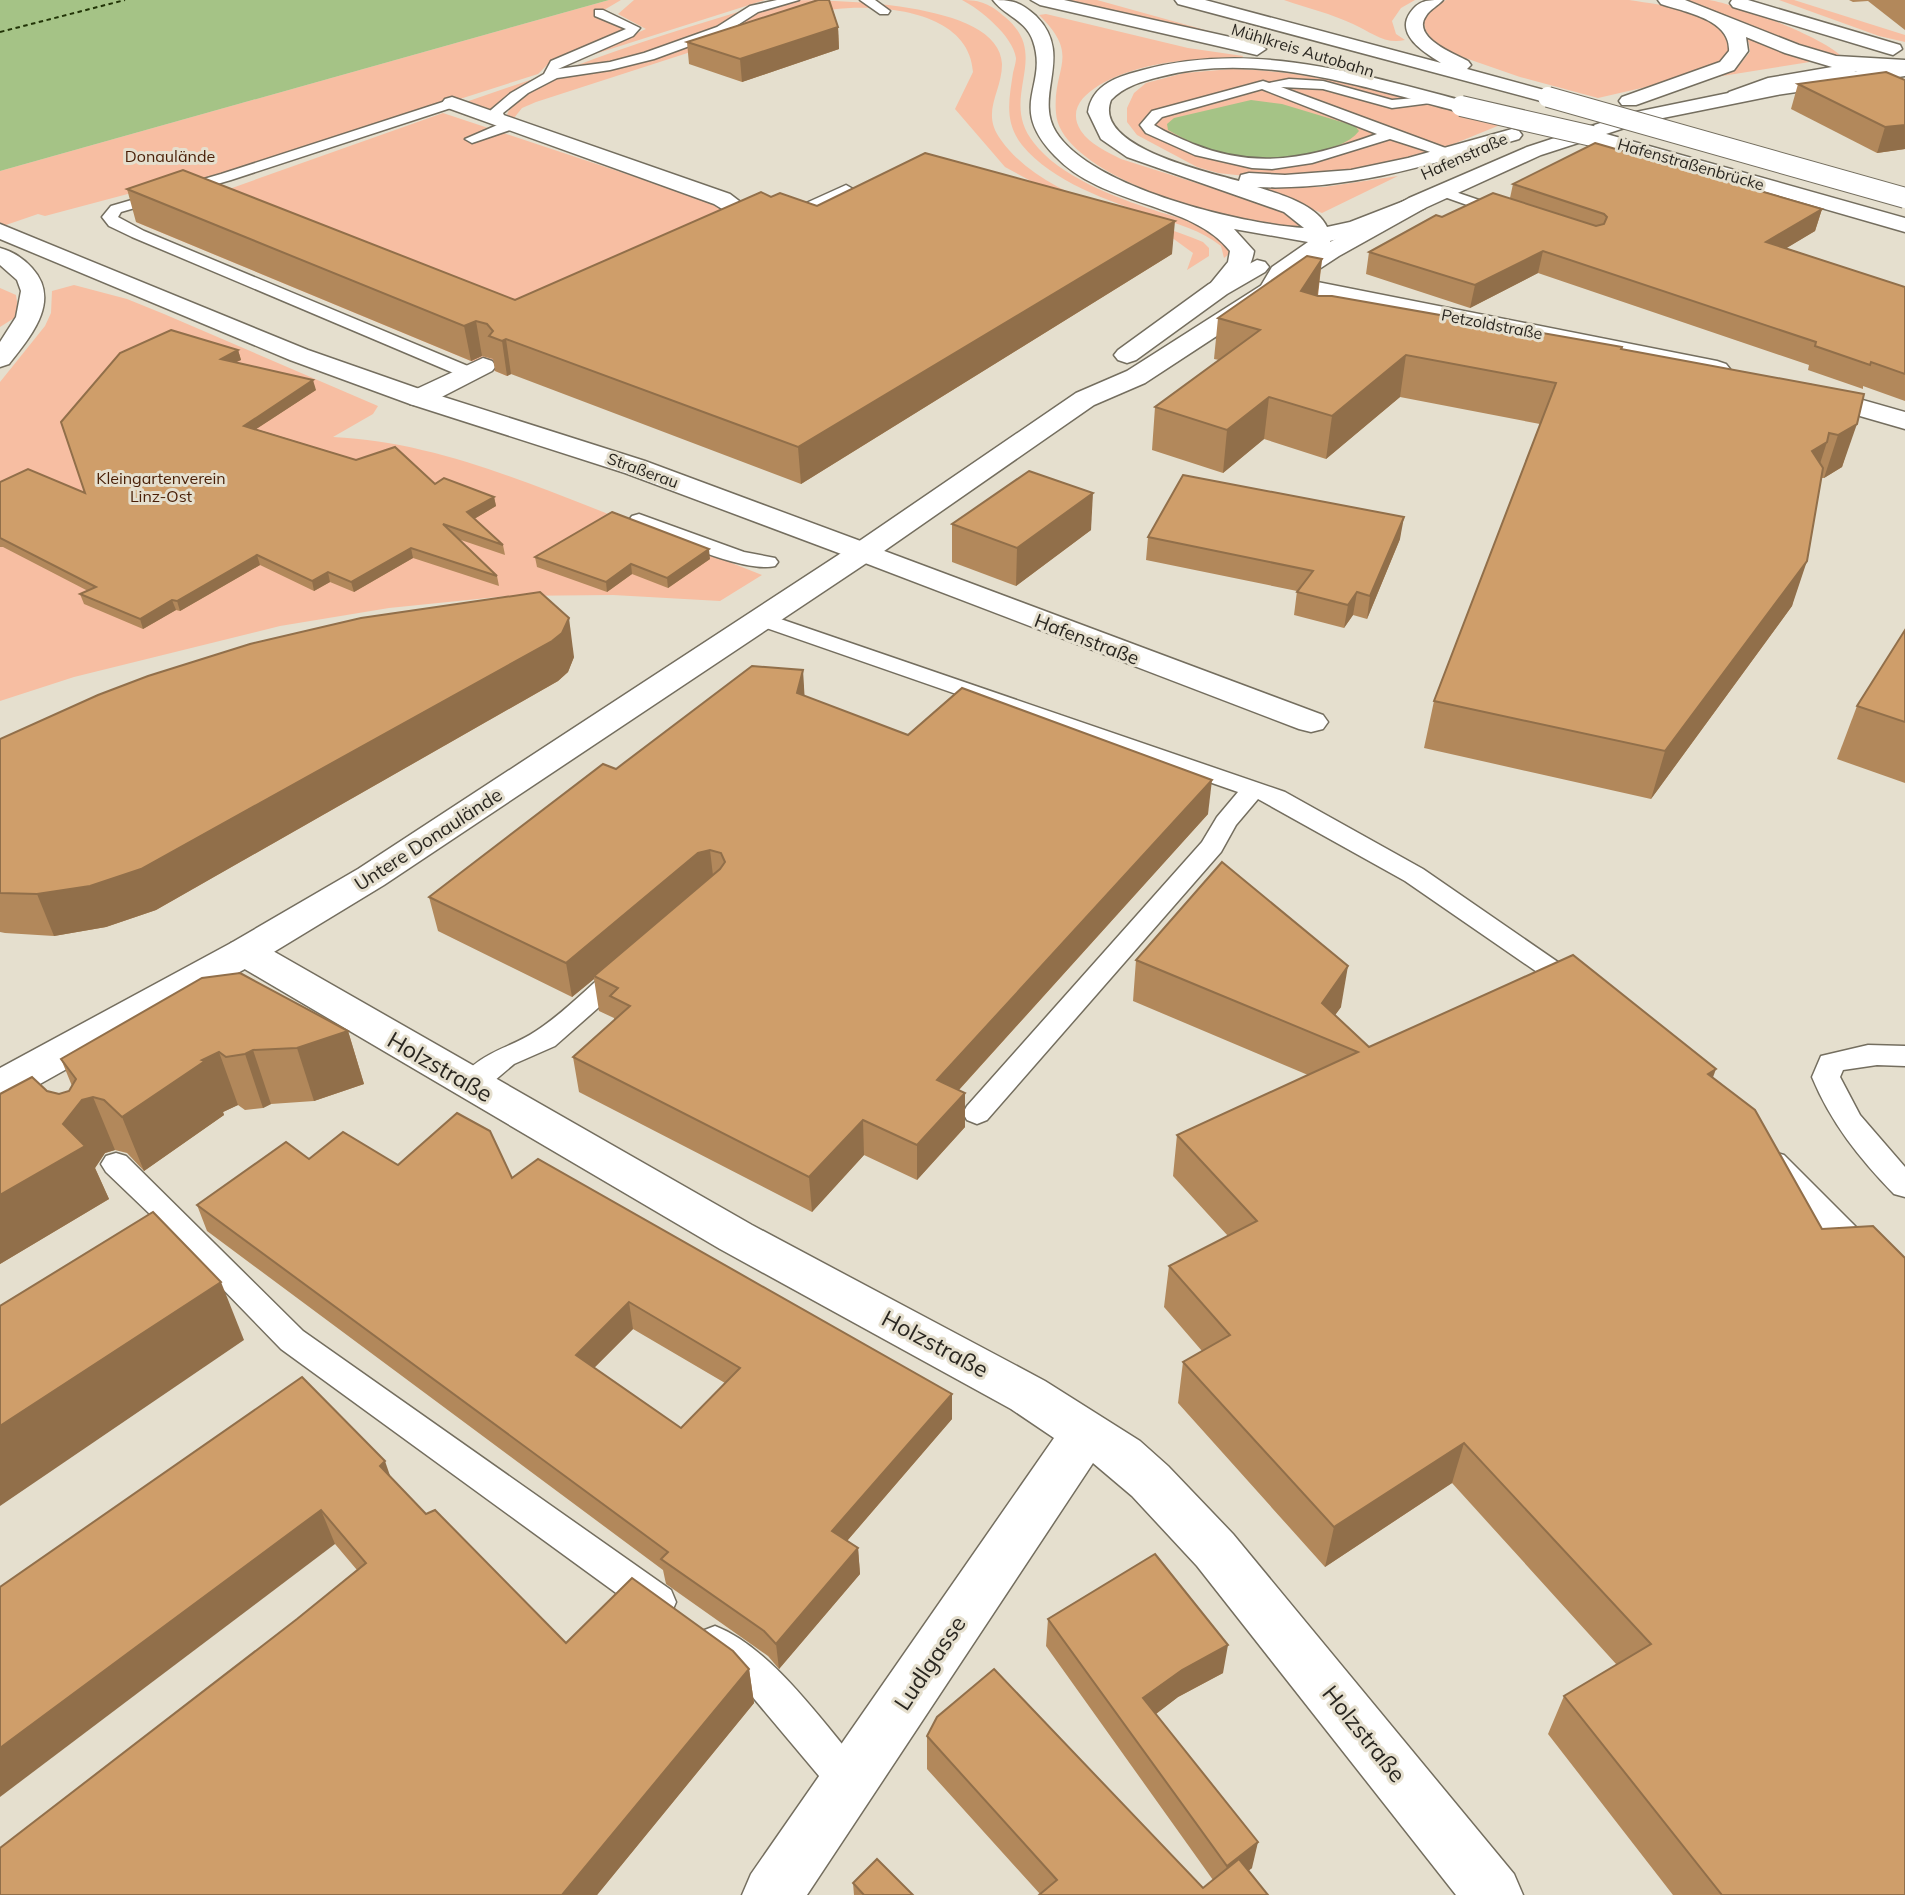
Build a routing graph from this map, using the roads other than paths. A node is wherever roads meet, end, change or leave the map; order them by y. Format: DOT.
graph roads {
  1 [pos="793,0"];
  2 [pos="866,0"];
  3 [pos="1002,0"];
  4 [pos="1040,0"];
  5 [pos="1185,0"];
  6 [pos="1245,0"];
  7 [pos="1433,0"];
  8 [pos="1667,0"];
  9 [pos="1727,0"];
  10 [pos="1139,3"];
  11 [pos="884,11"];
  12 [pos="599,13"];
  13 [pos="1784,18"];
  14 [pos="1727,24"];
  15 [pos="1905,51"];
  16 [pos="1905,58"];
  17 [pos="1853,67"];
  18 [pos="1905,68"];
  19 [pos="554,74"];
  20 [pos="1463,76"];
  21 [pos="1406,81"];
  22 [pos="1263,85"];
  23 [pos="1876,88"];
  24 [pos="1522,90"];
  25 [pos="1433,99"];
  26 [pos="1629,101"];
  27 [pos="452,103"];
  28 [pos="1469,104"];
  29 [pos="505,122"];
  30 [pos="1390,134"];
  31 [pos="1513,135"];
  32 [pos="472,139"];
  33 [pos="1446,153"];
  34 [pos="1191,173"];
  35 [pos="846,189"];
  36 [pos="1441,191"];
  37 [pos="1510,196"];
  38 [pos="1905,198"];
  39 [pos="1417,203"];
  40 [pos="1488,207"];
  41 [pos="761,211"];
  42 [pos="1197,216"];
  43 [pos="1518,218"];
  44 [pos="1905,225"];
  45 [pos="0,231"];
  46 [pos="1316,233"];
  47 [pos="138,234"];
  48 [pos="0,255"];
  49 [pos="1277,286"];
  50 [pos="1218,289"];
  51 [pos="0,359"];
  52 [pos="476,369"];
  53 [pos="1743,375"];
  54 [pos="1792,388"];
  55 [pos="419,398"];
  56 [pos="1085,399"];
  57 [pos="1905,421"];
  58 [pos="639,520"];
  59 [pos="853,560"];
  60 [pos="768,562"];
  61 [pos="763,619"];
  62 [pos="1311,722"];
  63 [pos="1253,789"];
  64 [pos="245,952"];
  65 [pos="644,954"];
  66 [pos="1594,1001"];
  67 [pos="1905,1056"];
  68 [pos="18,1085"];
  69 [pos="471,1085"];
  70 [pos="977,1114"];
  71 [pos="1756,1144"];
  72 [pos="119,1167"];
  73 [pos="1905,1186"];
  74 [pos="1905,1296"];
  75 [pos="1087,1431"];
  76 [pos="849,1782"];
  77 [pos="772,1895"];
  78 [pos="1493,1895"];
  1 -- 19 [label="lane"];
  2 -- 11 [label="lane"];
  3 -- 42 [label="main road"];
  4 -- 21 [label="main road"];
  5 -- 20 [label="main road, Mühlkreis Autobahn"];
  6 -- 20 [label="main road"];
  7 -- 24 [label="main road"];
  8 -- 14 [label="main road"];
  9 -- 13 [label="main road"];
  10 -- 21 [label="main road, Mühlkreis Autobahn"];
  12 -- 19 [label="lane"];
  13 -- 15 [label="main road"];
  13 -- 17 [label="main road"];
  14 -- 17 [label="main road"];
  14 -- 26 [label="main road"];
  16 -- 17 [label="main road, Hafenstraße"];
  17 -- 18 [label="main road, Hafenstraße"];
  17 -- 23 [label="lane"];
  17 -- 26 [label="main road, Hafenstraße"];
  17 -- 36 [label="main road, Hafenstraße"];
  19 -- 29 [label="lane"];
  20 -- 24 [label="main road, Mühlkreis Autobahn"];
  21 -- 28 [label="main road, Mühlkreis Autobahn"];
  22 -- 25 [label="lane"];
  22 -- 30 [label="lane"];
  22 -- 30 [label="lane"];
  24 -- 38 [label="main road, Hafenstraßenbrücke, bridge"];
  25 -- 28 [label="main road"];
  25 -- 34 [label="main road"];
  26 -- 31 [label="main road, Hafenstraße"];
  27 -- 29 [label="main road"];
  27 -- 47 [label="lane"];
  28 -- 44 [label="main road, Hafenstraßenbrücke, bridge"];
  29 -- 32 [label="lane"];
  29 -- 41 [label="main road"];
  30 -- 33 [label="lane"];
  31 -- 33 [label="main road"];
  31 -- 46 [label="main road, Hafenstraße"];
  33 -- 34 [label="main road"];
  34 -- 46 [label="main road"];
  35 -- 41 [label="lane"];
  36 -- 39 [label="main road, Hafenstraße"];
  36 -- 40 [label="lane"];
  37 -- 40 [label="lane"];
  39 -- 46 [label="main road"];
  39 -- 49 [label="main road, Hafenstraße"];
  40 -- 43 [label="lane"];
  42 -- 46 [label="main road"];
  42 -- 50 [label="main road"];
  45 -- 55 [label="main road, Straßerau"];
  46 -- 49 [label="main road"];
  46 -- 50 [label="main road, Hafenstraße"];
  47 -- 52 [label="lane"];
  48 -- 51 [label="main road"];
  49 -- 53 [label="main road, Petzoldstraße"];
  49 -- 56 [label="main road, Hafenstraße"];
  50 -- 56 [label="main road, Hafenstraße"];
  52 -- 55 [label="main road"];
  54 -- 57 [label="main road"];
  55 -- 59 [label="main road, Straßerau"];
  56 -- 59 [label="main road, Hafenstraße"];
  58 -- 60 [label="lane"];
  59 -- 61 [label="main road, Untere Donaulände"];
  59 -- 62 [label="main road, Hafenstraße"];
  61 -- 63 [label="lane"];
  61 -- 64 [label="main road, Untere Donaulände"];
  63 -- 66 [label="lane"];
  63 -- 70 [label="lane"];
  64 -- 68 [label="main road, Untere Donaulände"];
  64 -- 69 [label="main road, Holzstraße"];
  65 -- 69 [label="lane"];
  67 -- 73 [label="lane"];
  69 -- 75 [label="main road, Holzstraße"];
  71 -- 74 [label="lane"];
  72 -- 76 [label="lane"];
  75 -- 76 [label="main road, Ludlgasse"];
  75 -- 78 [label="main road, Holzstraße"];
  76 -- 77 [label="main road, Ludlgasse"];
}
